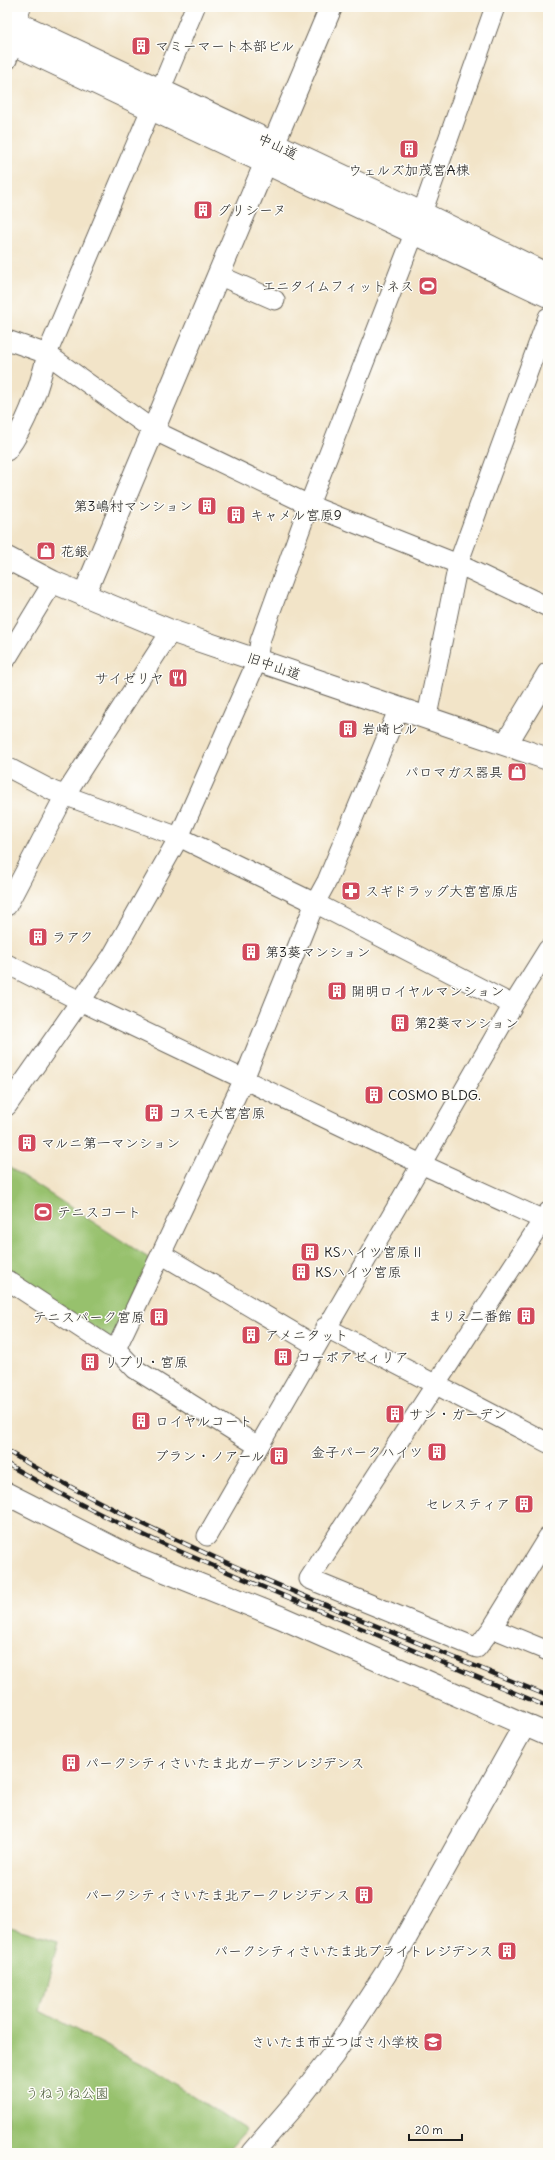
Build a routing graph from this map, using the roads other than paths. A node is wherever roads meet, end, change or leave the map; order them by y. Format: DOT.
graph roads {
  1 [pos="195,7"];
  2 [pos="331,7"];
  3 [pos="495,7"];
  4 [pos="12,32"];
  5 [pos="155,100"];
  6 [pos="269,153"];
  7 [pos="422,212"];
  8 [pos="413,232"];
  9 [pos="218,275"];
  10 [pos="548,275"];
  11 [pos="548,296"];
  12 [pos="275,300"];
  13 [pos="548,317"];
  14 [pos="7,340"];
  15 [pos="47,354"];
  16 [pos="153,430"];
  17 [pos="7,451"];
  18 [pos="310,505"];
  19 [pos="7,558"];
  20 [pos="458,564"];
  21 [pos="53,582"];
  22 [pos="84,595"];
  23 [pos="548,607"];
  24 [pos="172,631"];
  25 [pos="7,658"];
  26 [pos="258,661"];
  27 [pos="548,674"];
  28 [pos="399,708"];
  29 [pos="427,716"];
  30 [pos="506,744"];
  31 [pos="548,759"];
  32 [pos="7,767"];
  33 [pos="65,795"];
  34 [pos="179,837"];
  35 [pos="315,903"];
  36 [pos="7,906"];
  37 [pos="548,949"];
  38 [pos="7,964"];
  39 [pos="80,1001"];
  40 [pos="512,1006"];
  41 [pos="244,1079"];
  42 [pos="7,1106"];
  43 [pos="420,1164"];
  44 [pos="546,1218"];
  45 [pos="161,1254"];
  46 [pos="7,1280"];
  47 [pos="325,1327"];
  48 [pos="315,1345"];
  49 [pos="116,1349"];
  50 [pos="437,1384"];
  51 [pos="548,1443"];
  52 [pos="258,1446"];
  53 [pos="7,1494"];
  54 [pos="207,1536"];
  55 [pos="548,1537"];
  56 [pos="492,1628"];
  57 [pos="548,1651"];
  58 [pos="524,1726"];
  59 [pos="548,1735"];
  60 [pos="252,2153"];
  1 -- 5 [label="street"];
  2 -- 6 [label="main road"];
  3 -- 7 [label="street"];
  4 -- 5 [label="main road, 中山道"];
  5 -- 6 [label="main road, 中山道"];
  5 -- 15 [label="street"];
  6 -- 7 [label="main road, 中山道"];
  6 -- 8 [label="main road, 中山道"];
  6 -- 9 [label="main road"];
  7 -- 8 [label="street"];
  7 -- 10 [label="main road, 中山道"];
  8 -- 11 [label="main road, 中山道"];
  8 -- 18 [label="street"];
  9 -- 12 [label="street"];
  9 -- 16 [label="main road"];
  13 -- 20 [label="street"];
  14 -- 15 [label="street"];
  15 -- 16 [label="street"];
  15 -- 17 [label="street"];
  16 -- 18 [label="street"];
  16 -- 22 [label="main road"];
  18 -- 20 [label="street"];
  18 -- 26 [label="street"];
  19 -- 21 [label="main road, 旧中山道"];
  20 -- 23 [label="street"];
  20 -- 29 [label="street"];
  21 -- 22 [label="main road, 旧中山道"];
  21 -- 25 [label="street"];
  22 -- 24 [label="main road, 旧中山道"];
  24 -- 26 [label="main road, 旧中山道"];
  24 -- 33 [label="street"];
  26 -- 28 [label="main road, 旧中山道"];
  26 -- 34 [label="street"];
  27 -- 30 [label="main road"];
  28 -- 29 [label="main road, 旧中山道"];
  28 -- 35 [label="street"];
  29 -- 30 [label="main road, 旧中山道"];
  30 -- 31 [label="main road, 旧中山道"];
  32 -- 33 [label="street"];
  33 -- 34 [label="street"];
  33 -- 36 [label="street"];
  34 -- 35 [label="street"];
  34 -- 39 [label="street"];
  35 -- 40 [label="street"];
  35 -- 41 [label="street"];
  37 -- 40 [label="street"];
  38 -- 39 [label="street"];
  39 -- 41 [label="street"];
  39 -- 42 [label="street"];
  40 -- 43 [label="street"];
  41 -- 43 [label="street"];
  41 -- 45 [label="street"];
  43 -- 44 [label="street"];
  43 -- 47 [label="street"];
  44 -- 50 [label="street"];
  45 -- 48 [label="street"];
  45 -- 49 [label="street"];
  46 -- 49 [label="street"];
  47 -- 48 [label="street"];
  47 -- 50 [label="street"];
  48 -- 52 [label="street"];
  49 -- 52 [label="street"];
  50 -- 51 [label="street"];
  50 -- 56 [label="street"];
  52 -- 54 [label="street"];
  53 -- 58 [label="main road"];
  55 -- 56 [label="street"];
  56 -- 57 [label="street"];
  58 -- 59 [label="main road"];
  58 -- 60 [label="main road"];
}
